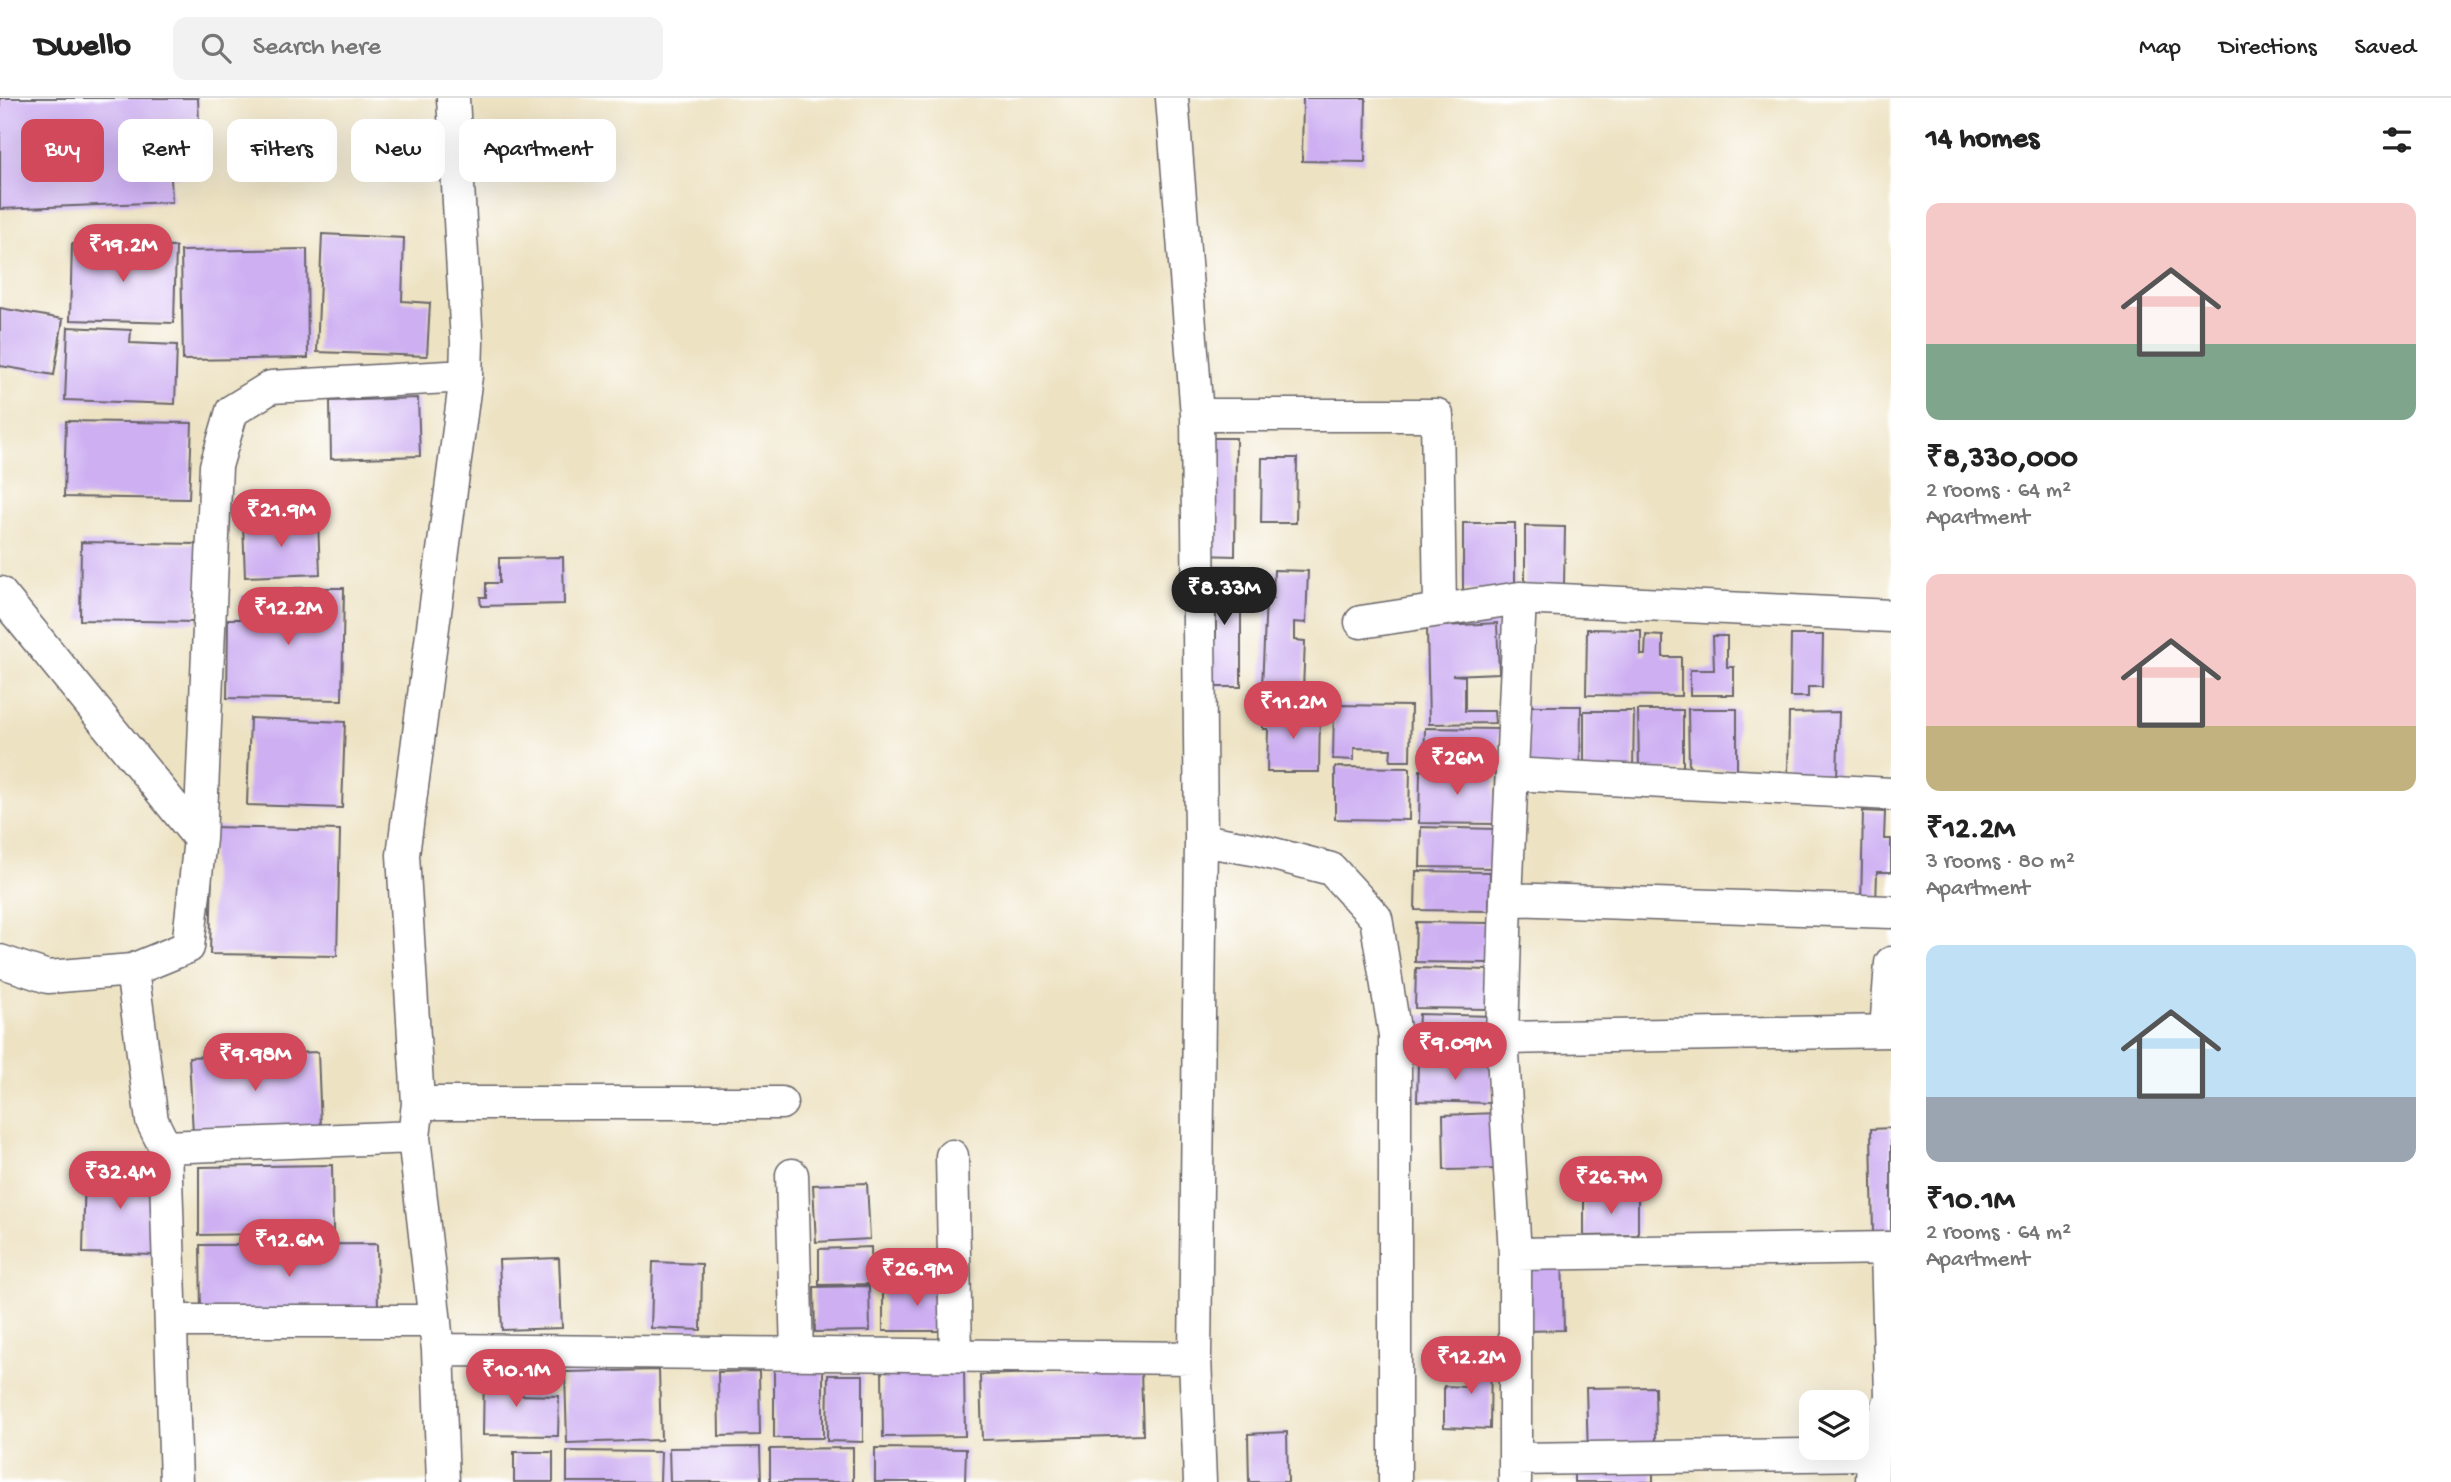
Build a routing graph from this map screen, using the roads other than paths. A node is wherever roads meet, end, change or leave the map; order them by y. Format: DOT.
graph roads {
  1 [pos="453,98"];
  2 [pos="1172,98"];
  3 [pos="466,376"];
  4 [pos="1197,415"];
  5 [pos="0,593"];
  6 [pos="1520,598"];
  7 [pos="1440,608"];
  8 [pos="1891,616"];
  9 [pos="1361,622"];
  10 [pos="1513,774"];
  11 [pos="1891,794"];
  12 [pos="200,839"];
  13 [pos="1201,840"];
  14 [pos="1506,900"];
  15 [pos="1891,912"];
  16 [pos="0,961"];
  17 [pos="1891,964"];
  18 [pos="132,970"];
  19 [pos="1889,1031"];
  20 [pos="1502,1038"];
  21 [pos="418,1104"];
  22 [pos="781,1104"];
  23 [pos="414,1137"];
  24 [pos="165,1146"];
  25 [pos="952,1156"];
  26 [pos="792,1175"];
  27 [pos="1889,1248"];
  28 [pos="1515,1254"];
  29 [pos="171,1321"];
  30 [pos="437,1336"];
  31 [pos="797,1354"];
  32 [pos="956,1356"];
  33 [pos="1195,1358"];
  34 [pos="1891,1396"];
  35 [pos="1873,1468"];
  36 [pos="1515,1470"];
  37 [pos="176,1482"];
  38 [pos="443,1482"];
  39 [pos="1200,1482"];
  40 [pos="1395,1482"];
  1 -- 3 [label="street"];
  2 -- 4 [label="street"];
  3 -- 12 [label="street"];
  3 -- 21 [label="street"];
  4 -- 7 [label="street"];
  4 -- 13 [label="street"];
  5 -- 12 [label="street"];
  6 -- 7 [label="street"];
  6 -- 8 [label="street"];
  6 -- 10 [label="street"];
  7 -- 9 [label="street"];
  10 -- 11 [label="street"];
  10 -- 14 [label="street"];
  12 -- 18 [label="street"];
  13 -- 33 [label="street"];
  13 -- 40 [label="street"];
  14 -- 15 [label="street"];
  14 -- 20 [label="street"];
  16 -- 18 [label="street"];
  17 -- 19 [label="street"];
  18 -- 24 [label="street"];
  19 -- 20 [label="street"];
  20 -- 28 [label="street"];
  21 -- 22 [label="street"];
  21 -- 23 [label="street"];
  23 -- 24 [label="street"];
  23 -- 30 [label="street"];
  24 -- 29 [label="street"];
  25 -- 32 [label="street"];
  26 -- 31 [label="street"];
  27 -- 28 [label="street"];
  27 -- 34 [label="street"];
  28 -- 36 [label="street"];
  29 -- 30 [label="street"];
  29 -- 37 [label="street"];
  30 -- 31 [label="street"];
  30 -- 38 [label="street"];
  31 -- 32 [label="street"];
  32 -- 33 [label="street"];
  33 -- 39 [label="street"];
  34 -- 35 [label="street"];
  35 -- 36 [label="street"];
}
